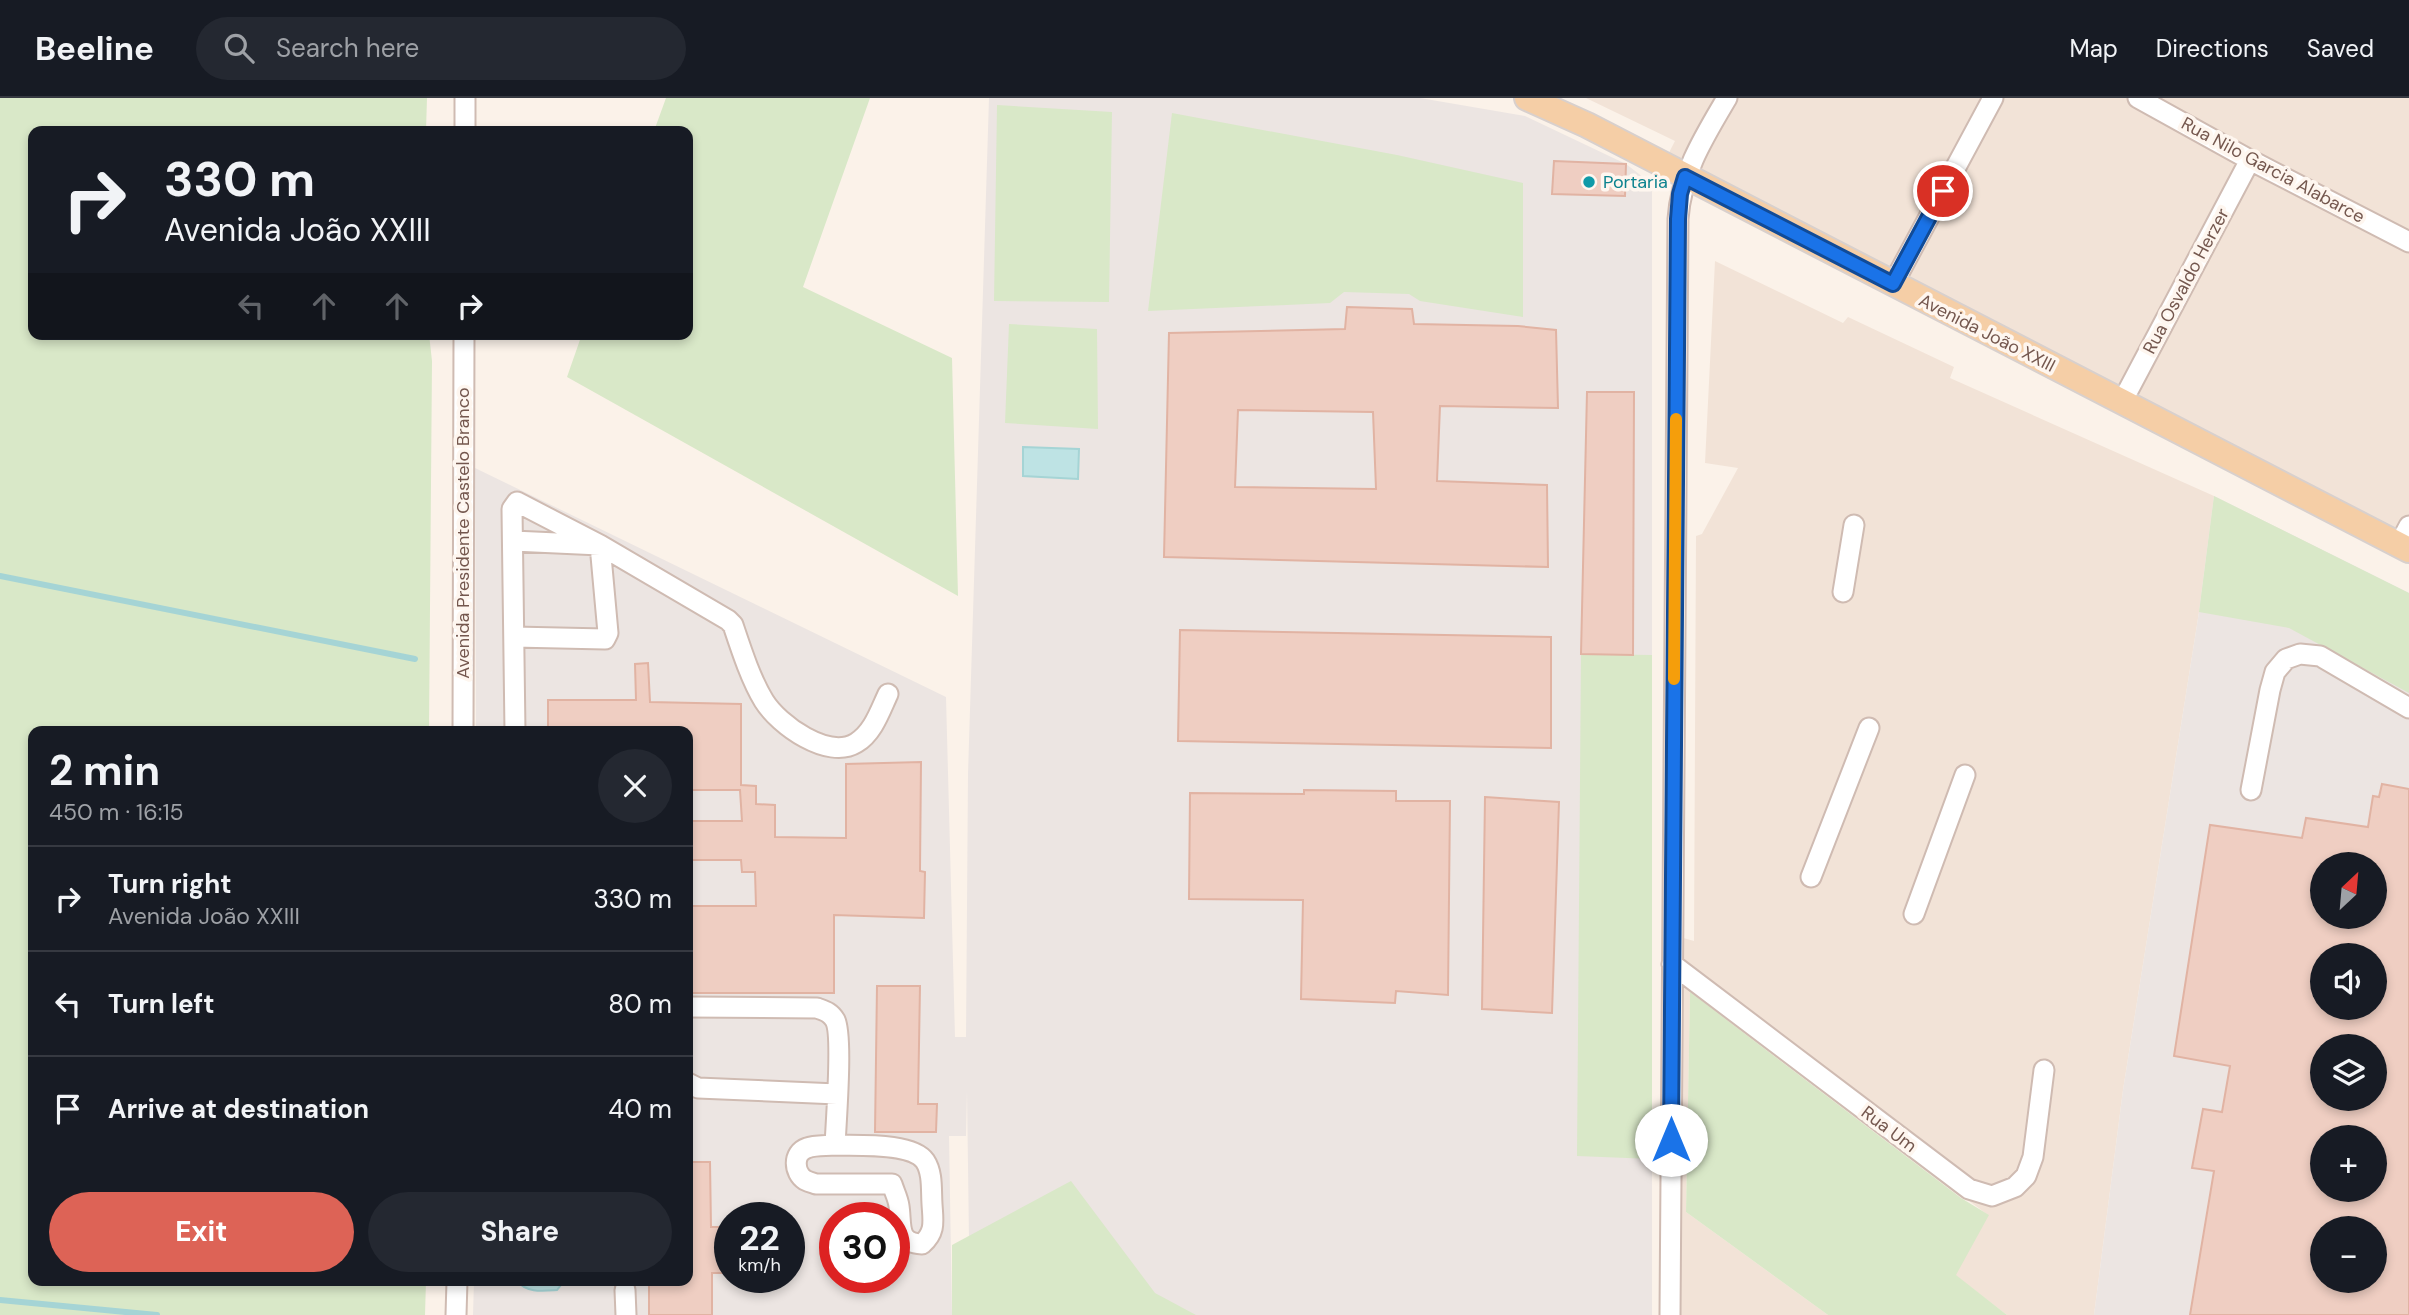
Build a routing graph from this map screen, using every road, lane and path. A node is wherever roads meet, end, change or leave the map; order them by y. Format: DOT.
graph roads {
  1 [pos="465,98"];
  2 [pos="1527,98"];
  3 [pos="1727,98"];
  4 [pos="1993,98"];
  5 [pos="2138,98"];
  6 [pos="465,126"];
  7 [pos="2250,160"];
  8 [pos="1685,177"];
  9 [pos="2409,242"];
  10 [pos="1893,284"];
  11 [pos="464,340"];
  12 [pos="2122,402"];
  13 [pos="1854,525"];
  14 [pos="513,541"];
  15 [pos="2406,541"];
  16 [pos="600,545"];
  17 [pos="1843,592"];
  18 [pos="514,637"];
  19 [pos="888,694"];
  20 [pos="2409,708"];
  21 [pos="463,726"];
  22 [pos="515,726"];
  23 [pos="1869,728"];
  24 [pos="1965,775"];
  25 [pos="2251,790"];
  26 [pos="1811,877"];
  27 [pos="1914,914"];
  28 [pos="1672,964"];
  29 [pos="693,1007"];
  30 [pos="2044,1070"];
  31 [pos="693,1086"];
  32 [pos="837,1094"];
  33 [pos="835,1145"];
  34 [pos="457,1286"];
  35 [pos="625,1290"];
  36 [pos="456,1315"];
  37 [pos="626,1315"];
  38 [pos="1670,1315"];
  1 -- 6 [label="street"];
  2 -- 8 [label="main road, Avenida João XXIII"];
  3 -- 8 [label="street"];
  4 -- 10 [label="street"];
  5 -- 7 [label="street, Rua Nilo Garcia Alabarce"];
  7 -- 9 [label="street, Rua Nilo Garcia Alabarce"];
  7 -- 12 [label="street, Rua Osvaldo Herzer"];
  8 -- 10 [label="main road, Avenida João XXIII"];
  8 -- 28 [label="street"];
  10 -- 12 [label="main road, Avenida João XXIII"];
  11 -- 21 [label="street, Avenida Presidente Castelo Branco"];
  12 -- 15 [label="main road, Avenida João XXIII"];
  13 -- 17 [label="street"];
  14 -- 16 [label="street"];
  14 -- 16 [label="street"];
  14 -- 18 [label="street"];
  16 -- 18 [label="street"];
  16 -- 19 [label="street"];
  18 -- 22 [label="street"];
  20 -- 25 [label="street"];
  23 -- 26 [label="street"];
  24 -- 27 [label="street"];
  28 -- 30 [label="street, Rua Um"];
  28 -- 38 [label="street"];
  29 -- 32 [label="street"];
  31 -- 32 [label="street"];
  32 -- 33 [label="street"];
  33 -- 33 [label="street"];
  34 -- 36 [label="street"];
  35 -- 37 [label="street"];
}
